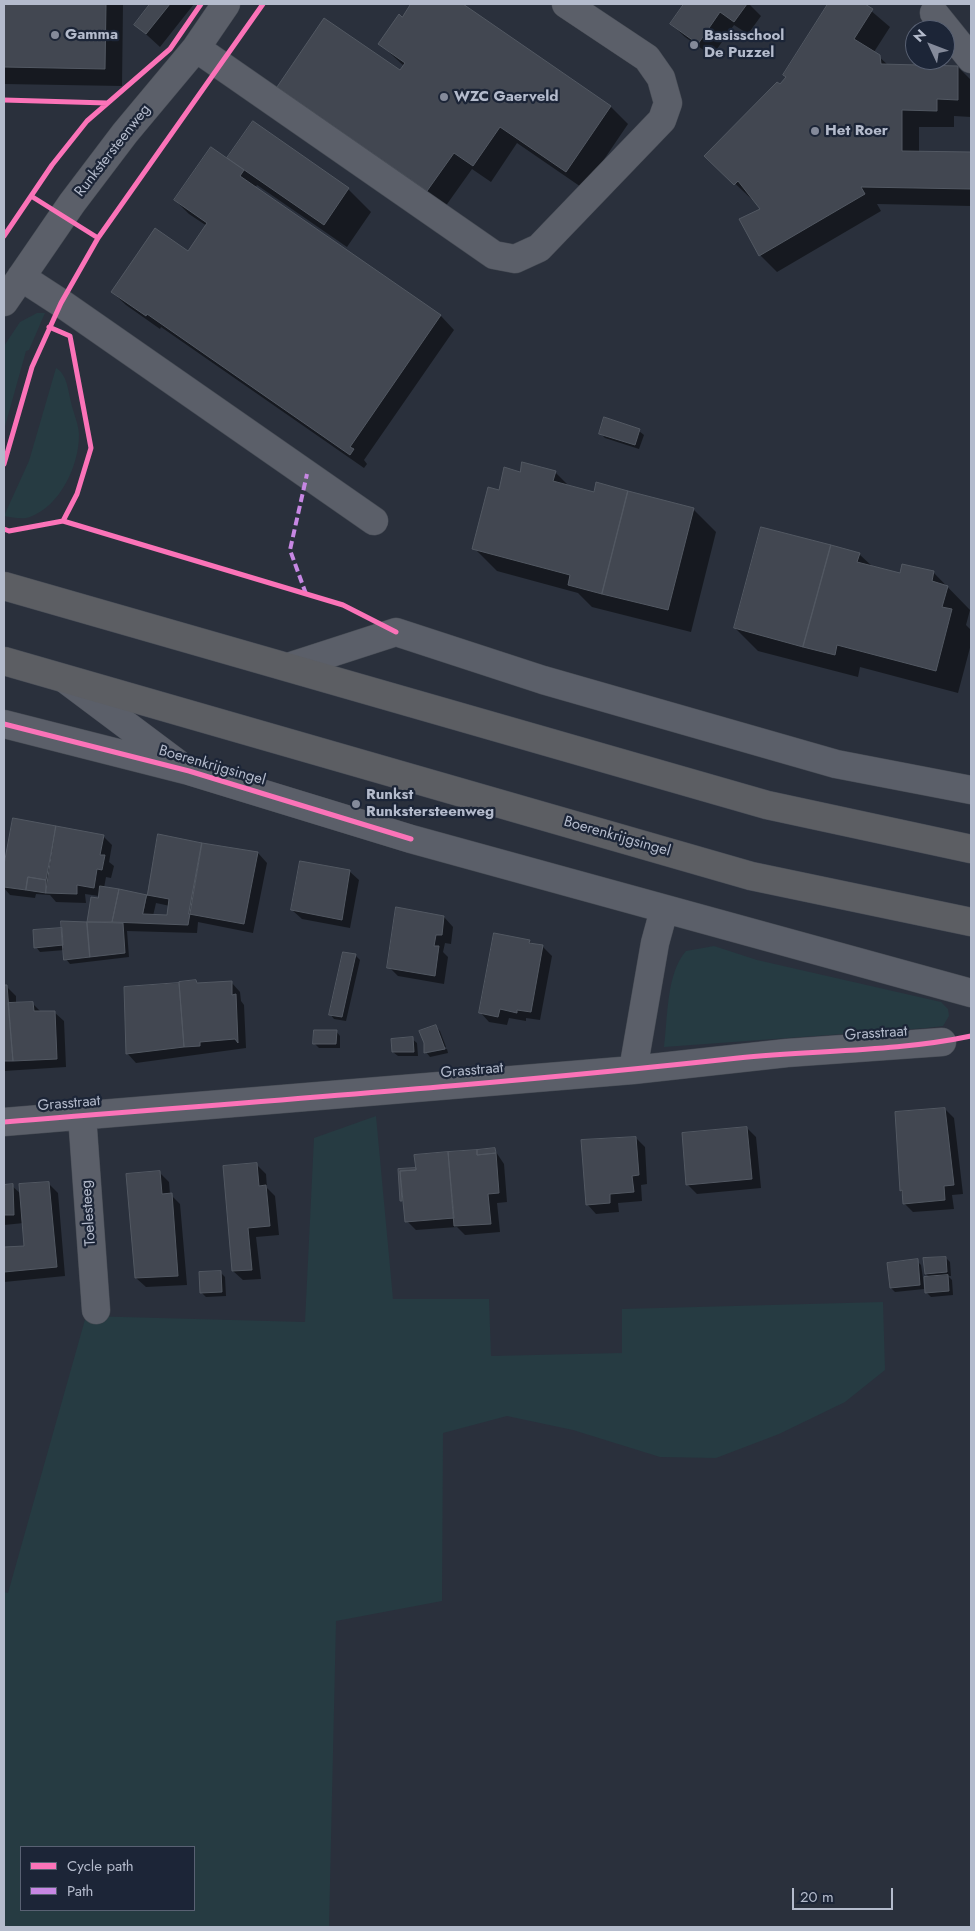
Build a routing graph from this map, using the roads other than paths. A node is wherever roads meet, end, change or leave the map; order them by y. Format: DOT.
graph roads {
  1 [pos="226,4"];
  2 [pos="566,4"];
  3 [pos="934,13"];
  4 [pos="196,48"];
  5 [pos="971,58"];
  6 [pos="21,277"];
  7 [pos="4,302"];
  8 [pos="374,521"];
  9 [pos="4,586"];
  10 [pos="4,660"];
  11 [pos="288,668"];
  12 [pos="64,678"];
  13 [pos="4,724"];
  14 [pos="189,771"];
  15 [pos="971,790"];
  16 [pos="971,850"];
  17 [pos="664,910"];
  18 [pos="971,922"];
  19 [pos="971,992"];
  20 [pos="942,1042"];
  21 [pos="633,1070"];
  22 [pos="82,1116"];
  23 [pos="4,1122"];
  24 [pos="96,1310"];
  1 -- 4 [label="street, Runkstersteenweg"];
  2 -- 4 [label="street"];
  3 -- 5 [label="street"];
  4 -- 6 [label="street, Runkstersteenweg"];
  6 -- 7 [label="street, Runkstersteenweg"];
  6 -- 8 [label="street"];
  9 -- 11 [label="highway"];
  10 -- 12 [label="highway, Boerenkrijgsingel"];
  11 -- 15 [label="street"];
  11 -- 16 [label="highway"];
  12 -- 14 [label="street, Boerenkrijgsingel"];
  12 -- 18 [label="highway, Boerenkrijgsingel"];
  13 -- 14 [label="street, Boerenkrijgsingel"];
  14 -- 17 [label="street, Boerenkrijgsingel"];
  17 -- 19 [label="street, Boerenkrijgsingel"];
  17 -- 21 [label="street"];
  20 -- 21 [label="street, Grasstraat"];
  21 -- 22 [label="street, Grasstraat"];
  22 -- 23 [label="street, Grasstraat"];
  22 -- 24 [label="street, Toelesteeg"];
}
